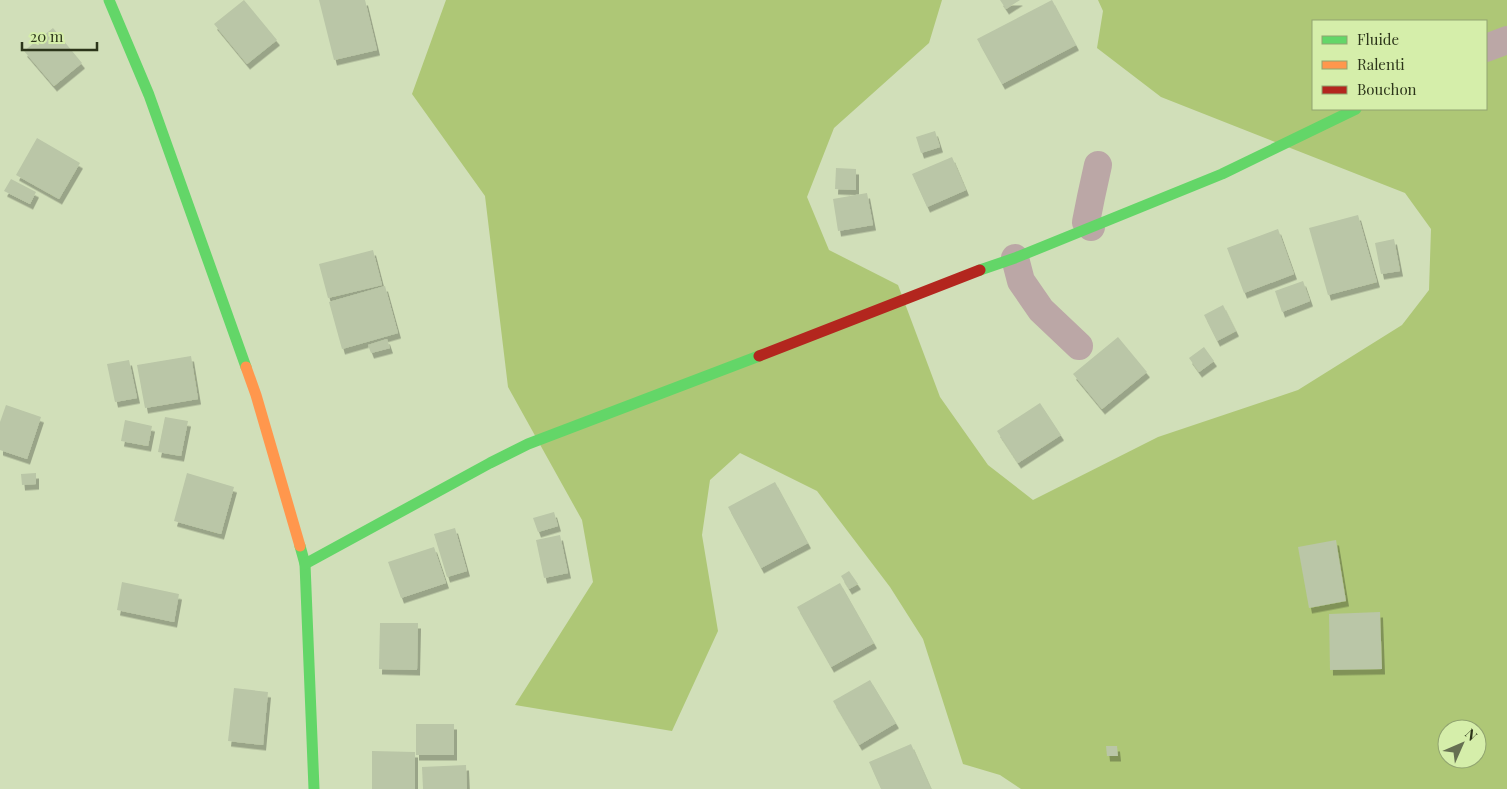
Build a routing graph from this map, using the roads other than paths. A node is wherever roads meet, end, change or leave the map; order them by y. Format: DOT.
graph roads {
  1 [pos="109,0"];
  2 [pos="1507,40"];
  3 [pos="1487,48"];
  4 [pos="1354,110"];
  5 [pos="1098,165"];
  6 [pos="1091,226"];
  7 [pos="1015,258"];
  8 [pos="1079,346"];
  9 [pos="305,564"];
  10 [pos="314,789"];
  1 -- 9 [label="street"];
  2 -- 3 [label="street"];
  4 -- 6 [label="street"];
  5 -- 6 [label="street"];
  6 -- 7 [label="street"];
  7 -- 8 [label="street"];
  7 -- 9 [label="street"];
  9 -- 10 [label="street"];
}
